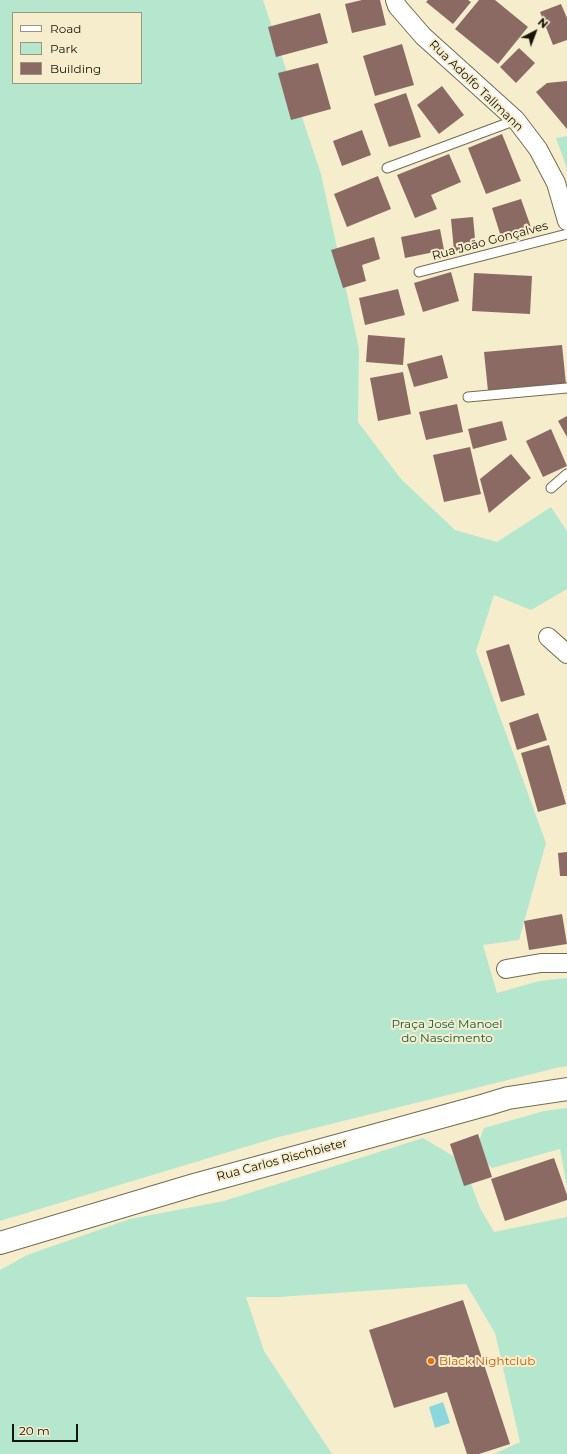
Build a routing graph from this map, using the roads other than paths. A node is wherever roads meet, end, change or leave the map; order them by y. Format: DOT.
graph roads {
  1 [pos="395,0"];
  2 [pos="516,120"];
  3 [pos="387,168"];
  4 [pos="567,221"];
  5 [pos="567,234"];
  6 [pos="419,272"];
  7 [pos="567,388"];
  8 [pos="468,397"];
  9 [pos="567,474"];
  10 [pos="551,488"];
  11 [pos="548,637"];
  12 [pos="567,654"];
  13 [pos="567,963"];
  14 [pos="506,969"];
  15 [pos="567,1089"];
  16 [pos="0,1242"];
  1 -- 2 [label="street, Rua Adolfo Tallmann"];
  2 -- 3 [label="lane"];
  2 -- 4 [label="street, Rua Adolfo Tallmann"];
  5 -- 6 [label="lane, Rua João Gonçalves"];
  7 -- 8 [label="lane"];
  9 -- 10 [label="lane"];
  11 -- 12 [label="street"];
  13 -- 14 [label="street"];
  15 -- 16 [label="street, Rua Carlos Rischbieter"];
}
